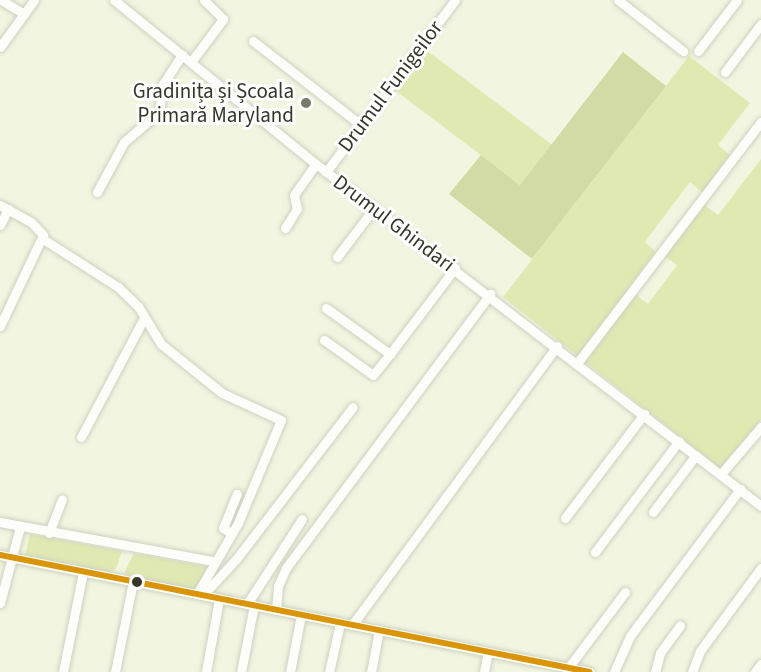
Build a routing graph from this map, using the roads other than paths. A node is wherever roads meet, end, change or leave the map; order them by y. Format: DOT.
graph roads {
  1 [pos="1,0"];
  2 [pos="34,0"];
  3 [pos="114,0"];
  4 [pos="204,0"];
  5 [pos="455,0"];
  6 [pos="618,0"];
  7 [pos="737,0"];
  8 [pos="24,14"];
  9 [pos="761,24"];
  10 [pos="253,41"];
  11 [pos="0,47"];
  12 [pos="683,51"];
  13 [pos="698,51"];
  14 [pos="182,55"];
  15 [pos="191,62"];
  16 [pos="725,72"];
  17 [pos="761,122"];
  18 [pos="361,125"];
  19 [pos="316,164"];
  20 [pos="326,172"];
  21 [pos="97,192"];
  22 [pos="4,207"];
  23 [pos="374,208"];
  24 [pos="0,225"];
  25 [pos="285,228"];
  26 [pos="42,235"];
  27 [pos="337,257"];
  28 [pos="455,268"];
  29 [pos="490,294"];
  30 [pos="326,308"];
  31 [pos="144,318"];
  32 [pos="0,326"];
  33 [pos="324,340"];
  34 [pos="557,346"];
  35 [pos="390,354"];
  36 [pos="578,362"];
  37 [pos="353,407"];
  38 [pos="644,414"];
  39 [pos="761,427"];
  40 [pos="81,437"];
  41 [pos="679,441"];
  42 [pos="696,455"];
  43 [pos="721,474"];
  44 [pos="740,489"];
  45 [pos="237,494"];
  46 [pos="62,499"];
  47 [pos="761,506"];
  48 [pos="653,512"];
  49 [pos="565,518"];
  50 [pos="302,519"];
  51 [pos="0,522"];
  52 [pos="20,527"];
  53 [pos="49,532"];
  54 [pos="231,533"];
  55 [pos="595,552"];
  56 [pos="0,555"];
  57 [pos="13,558"];
  58 [pos="213,561"];
  59 [pos="761,568"];
  60 [pos="82,572"];
  61 [pos="133,582"];
  62 [pos="625,592"];
  63 [pos="200,595"];
  64 [pos="219,599"];
  65 [pos="0,603"];
  66 [pos="251,605"];
  67 [pos="276,610"];
  68 [pos="301,615"];
  69 [pos="340,622"];
  70 [pos="352,625"];
  71 [pos="680,625"];
  72 [pos="381,631"];
  73 [pos="488,652"];
  74 [pos="761,664"];
  75 [pos="562,669"];
  76 [pos="63,672"];
  77 [pos="115,672"];
  78 [pos="206,672"];
  79 [pos="241,672"];
  80 [pos="290,672"];
  81 [pos="329,672"];
  82 [pos="373,672"];
  83 [pos="484,672"];
  84 [pos="590,672"];
  85 [pos="614,672"];
  86 [pos="655,672"];
  87 [pos="692,672"];
  88 [pos="755,672"];
  1 -- 8 [label="street"];
  2 -- 8 [label="street"];
  3 -- 14 [label="street, Drumul Ghindari"];
  4 -- 15 [label="street"];
  5 -- 18 [label="street, Drumul Funigeilor"];
  6 -- 12 [label="street"];
  7 -- 13 [label="street"];
  8 -- 11 [label="street"];
  9 -- 16 [label="street"];
  10 -- 18 [label="street"];
  14 -- 15 [label="street, Drumul Ghindari"];
  14 -- 21 [label="street"];
  15 -- 19 [label="street, Drumul Ghindari"];
  17 -- 36 [label="street"];
  18 -- 20 [label="street, Drumul Funigeilor"];
  19 -- 20 [label="street, Drumul Ghindari"];
  19 -- 25 [label="street"];
  20 -- 23 [label="street, Drumul Ghindari"];
  22 -- 24 [label="street"];
  22 -- 26 [label="street"];
  23 -- 27 [label="street"];
  23 -- 28 [label="street, Drumul Ghindari"];
  26 -- 31 [label="street"];
  26 -- 32 [label="street"];
  28 -- 29 [label="street, Drumul Ghindari"];
  28 -- 35 [label="street"];
  29 -- 34 [label="street, Drumul Ghindari"];
  29 -- 67 [label="street"];
  30 -- 35 [label="street"];
  31 -- 40 [label="street"];
  31 -- 54 [label="street"];
  33 -- 35 [label="street"];
  34 -- 36 [label="street, Drumul Ghindari"];
  34 -- 70 [label="street"];
  36 -- 38 [label="street, Drumul Ghindari"];
  37 -- 63 [label="street"];
  38 -- 41 [label="street, Drumul Ghindari"];
  38 -- 49 [label="street"];
  39 -- 43 [label="street"];
  41 -- 42 [label="street, Drumul Ghindari"];
  41 -- 55 [label="street"];
  42 -- 43 [label="street, Drumul Ghindari"];
  42 -- 48 [label="street"];
  43 -- 44 [label="street, Drumul Ghindari"];
  44 -- 47 [label="street, Drumul Ghindari"];
  44 -- 85 [label="street"];
  45 -- 54 [label="street"];
  46 -- 53 [label="street"];
  50 -- 66 [label="street"];
  51 -- 52 [label="street"];
  52 -- 53 [label="street"];
  52 -- 57 [label="street"];
  53 -- 58 [label="street"];
  54 -- 58 [label="street"];
  56 -- 57 [label="street"];
  57 -- 60 [label="street"];
  57 -- 65 [label="street"];
  58 -- 63 [label="street"];
  59 -- 87 [label="street"];
  60 -- 61 [label="street"];
  60 -- 76 [label="street"];
  61 -- 63 [label="street"];
  61 -- 77 [label="street"];
  62 -- 75 [label="street"];
  63 -- 64 [label="street"];
  64 -- 66 [label="street"];
  64 -- 78 [label="street"];
  66 -- 67 [label="street"];
  66 -- 79 [label="street"];
  67 -- 68 [label="street"];
  68 -- 69 [label="street"];
  68 -- 80 [label="street"];
  69 -- 70 [label="street"];
  69 -- 81 [label="street"];
  70 -- 72 [label="street"];
  71 -- 86 [label="street"];
  72 -- 73 [label="street"];
  72 -- 82 [label="street"];
  73 -- 75 [label="street"];
  73 -- 83 [label="street"];
  74 -- 88 [label="street"];
  75 -- 84 [label="street"];
}
